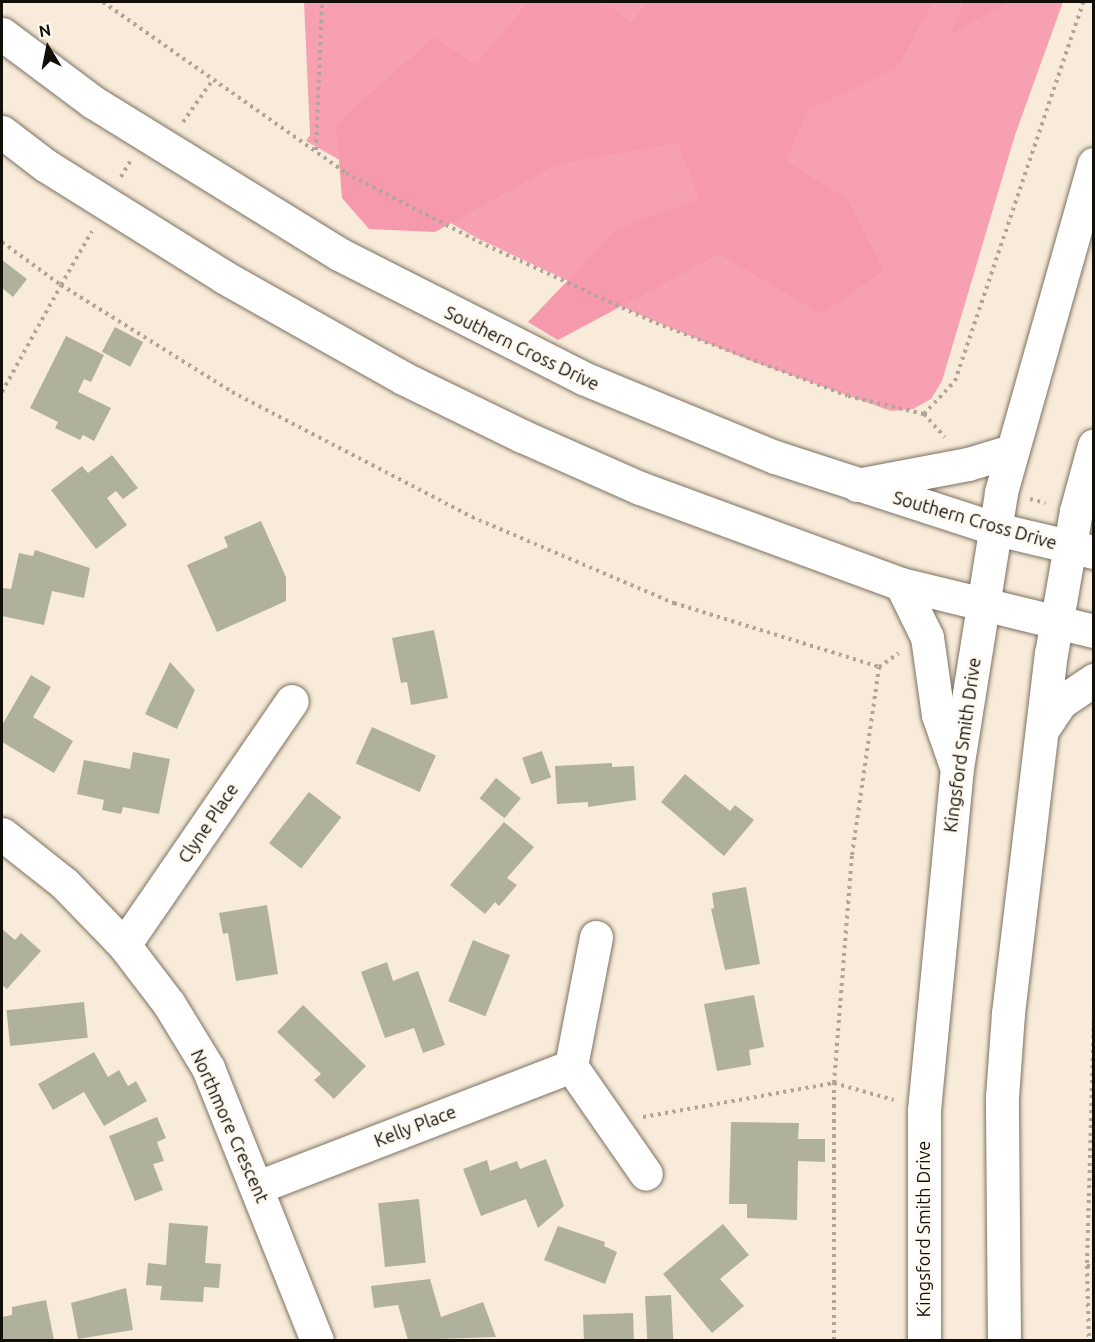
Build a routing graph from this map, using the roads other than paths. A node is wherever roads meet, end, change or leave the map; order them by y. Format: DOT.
graph roads {
  1 [pos="2,34"];
  2 [pos="2,132"];
  3 [pos="1094,164"];
  4 [pos="1094,445"];
  5 [pos="1011,451"];
  6 [pos="857,485"];
  7 [pos="996,529"];
  8 [pos="1081,549"];
  9 [pos="901,584"];
  10 [pos="983,606"];
  11 [pos="1057,622"];
  12 [pos="1094,631"];
  13 [pos="1094,680"];
  14 [pos="292,701"];
  15 [pos="1041,731"];
  16 [pos="957,768"];
  17 [pos="2,834"];
  18 [pos="596,938"];
  19 [pos="124,945"];
  20 [pos="571,1066"];
  21 [pos="646,1174"];
  22 [pos="258,1187"];
  23 [pos="316,1340"];
  24 [pos="924,1341"];
  25 [pos="1004,1341"];
  1 -- 6 [label="main road, Southern Cross Drive"];
  2 -- 9 [label="main road"];
  3 -- 5 [label="main road, Kingsford Smith Drive"];
  4 -- 8 [label="main road"];
  5 -- 6 [label="main road"];
  5 -- 7 [label="main road, Kingsford Smith Drive"];
  6 -- 7 [label="main road, Southern Cross Drive"];
  7 -- 8 [label="main road, Southern Cross Drive"];
  7 -- 10 [label="main road, Kingsford Smith Drive"];
  8 -- 11 [label="main road"];
  9 -- 10 [label="main road"];
  9 -- 16 [label="main road"];
  10 -- 11 [label="main road"];
  10 -- 16 [label="main road, Kingsford Smith Drive"];
  11 -- 12 [label="main road"];
  11 -- 15 [label="main road"];
  13 -- 15 [label="main road"];
  14 -- 19 [label="main road, Clyne Place"];
  15 -- 25 [label="main road"];
  16 -- 24 [label="main road, Kingsford Smith Drive"];
  17 -- 19 [label="main road, Northmore Crescent"];
  18 -- 20 [label="main road"];
  19 -- 22 [label="main road, Northmore Crescent"];
  20 -- 21 [label="main road"];
  20 -- 22 [label="main road, Kelly Place"];
  22 -- 23 [label="main road, Northmore Crescent"];
}
